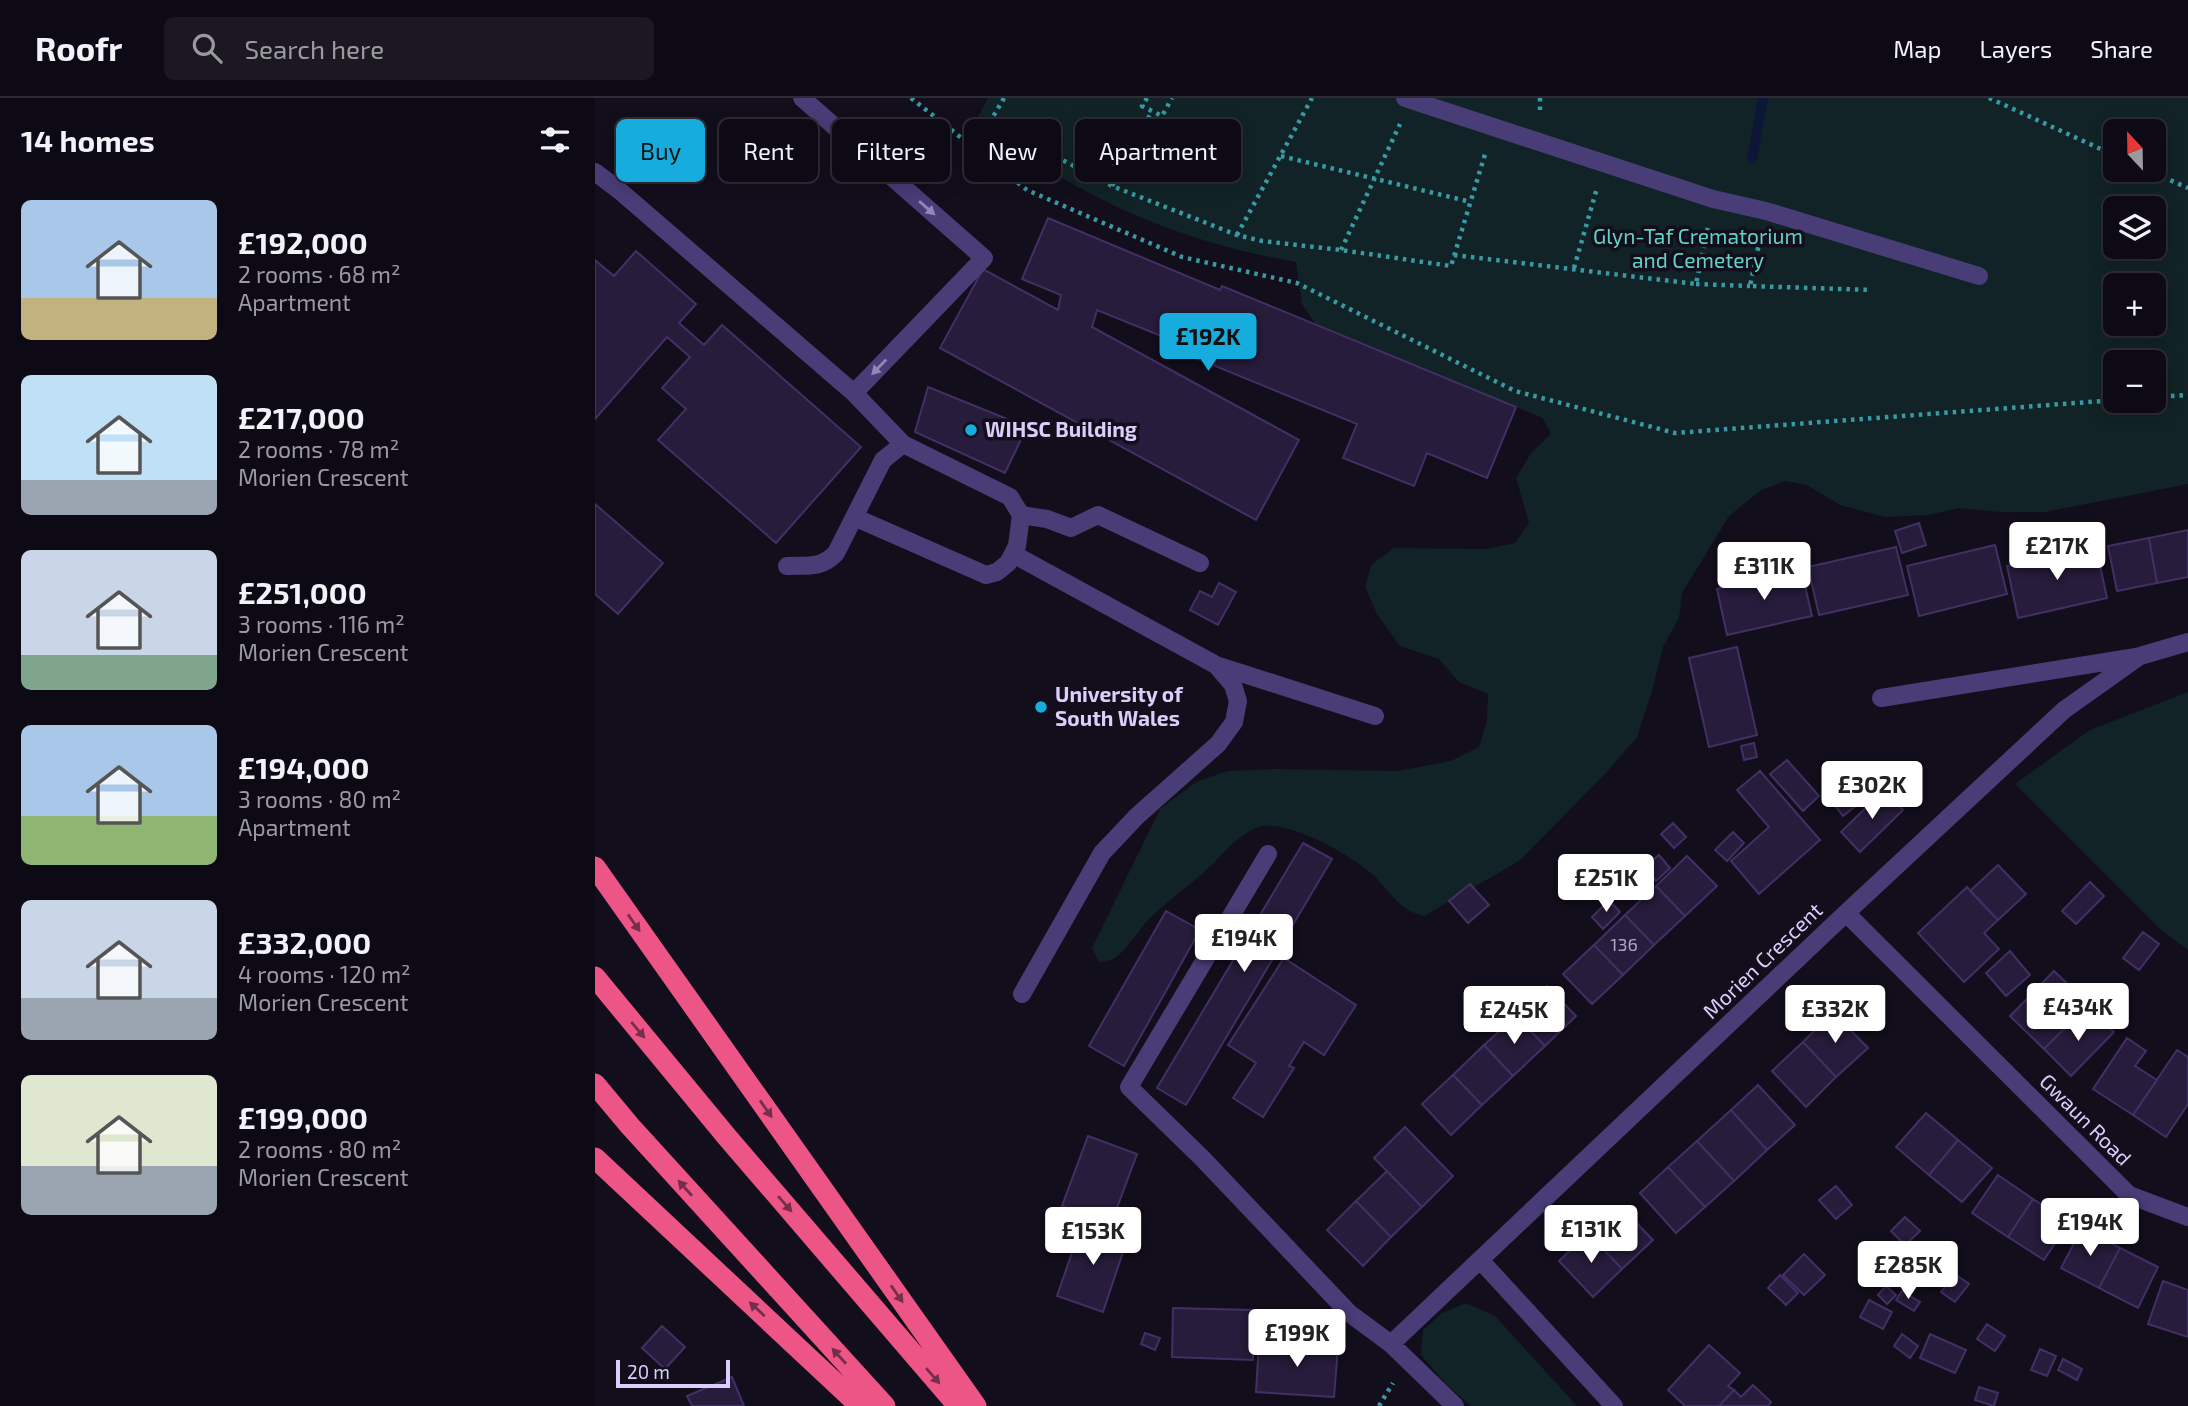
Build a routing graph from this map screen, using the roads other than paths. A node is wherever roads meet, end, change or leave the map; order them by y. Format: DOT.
graph roads {
  1 [pos="802,98"];
  2 [pos="1408,99"];
  3 [pos="595,172"];
  4 [pos="1979,276"];
  5 [pos="855,393"];
  6 [pos="903,443"];
  7 [pos="1021,515"];
  8 [pos="855,517"];
  9 [pos="1013,554"];
  10 [pos="1200,563"];
  11 [pos="787,566"];
  12 [pos="2188,642"];
  13 [pos="2140,656"];
  14 [pos="1216,665"];
  15 [pos="1881,698"];
  16 [pos="1375,716"];
  17 [pos="1268,854"];
  18 [pos="595,867"];
  19 [pos="1846,914"];
  20 [pos="595,977"];
  21 [pos="1022,994"];
  22 [pos="595,1084"];
  23 [pos="595,1158"];
  24 [pos="2188,1217"];
  25 [pos="1481,1261"];
  26 [pos="1391,1344"];
  27 [pos="860,1406"];
  28 [pos="885,1406"];
  29 [pos="958,1406"];
  30 [pos="976,1406"];
  31 [pos="1455,1406"];
  32 [pos="1614,1406"];
  1 -- 5 [label="street, one-way"];
  2 -- 4 [label="street"];
  3 -- 5 [label="street"];
  5 -- 6 [label="street"];
  6 -- 7 [label="street"];
  6 -- 8 [label="street"];
  7 -- 9 [label="street"];
  7 -- 10 [label="street"];
  8 -- 9 [label="street"];
  8 -- 11 [label="street"];
  9 -- 14 [label="street"];
  12 -- 13 [label="street, Morien Crescent"];
  13 -- 15 [label="street"];
  13 -- 19 [label="street, Morien Crescent"];
  14 -- 16 [label="street"];
  14 -- 21 [label="street"];
  17 -- 26 [label="street"];
  18 -- 30 [label="highway, one-way"];
  19 -- 24 [label="street, Gwaun Road"];
  19 -- 25 [label="street, Morien Crescent"];
  20 -- 29 [label="highway, one-way"];
  28 -- 22 [label="highway, one-way"];
  27 -- 23 [label="highway, one-way"];
  25 -- 26 [label="street, Morien Crescent"];
  25 -- 32 [label="street"];
  26 -- 31 [label="street"];
}
